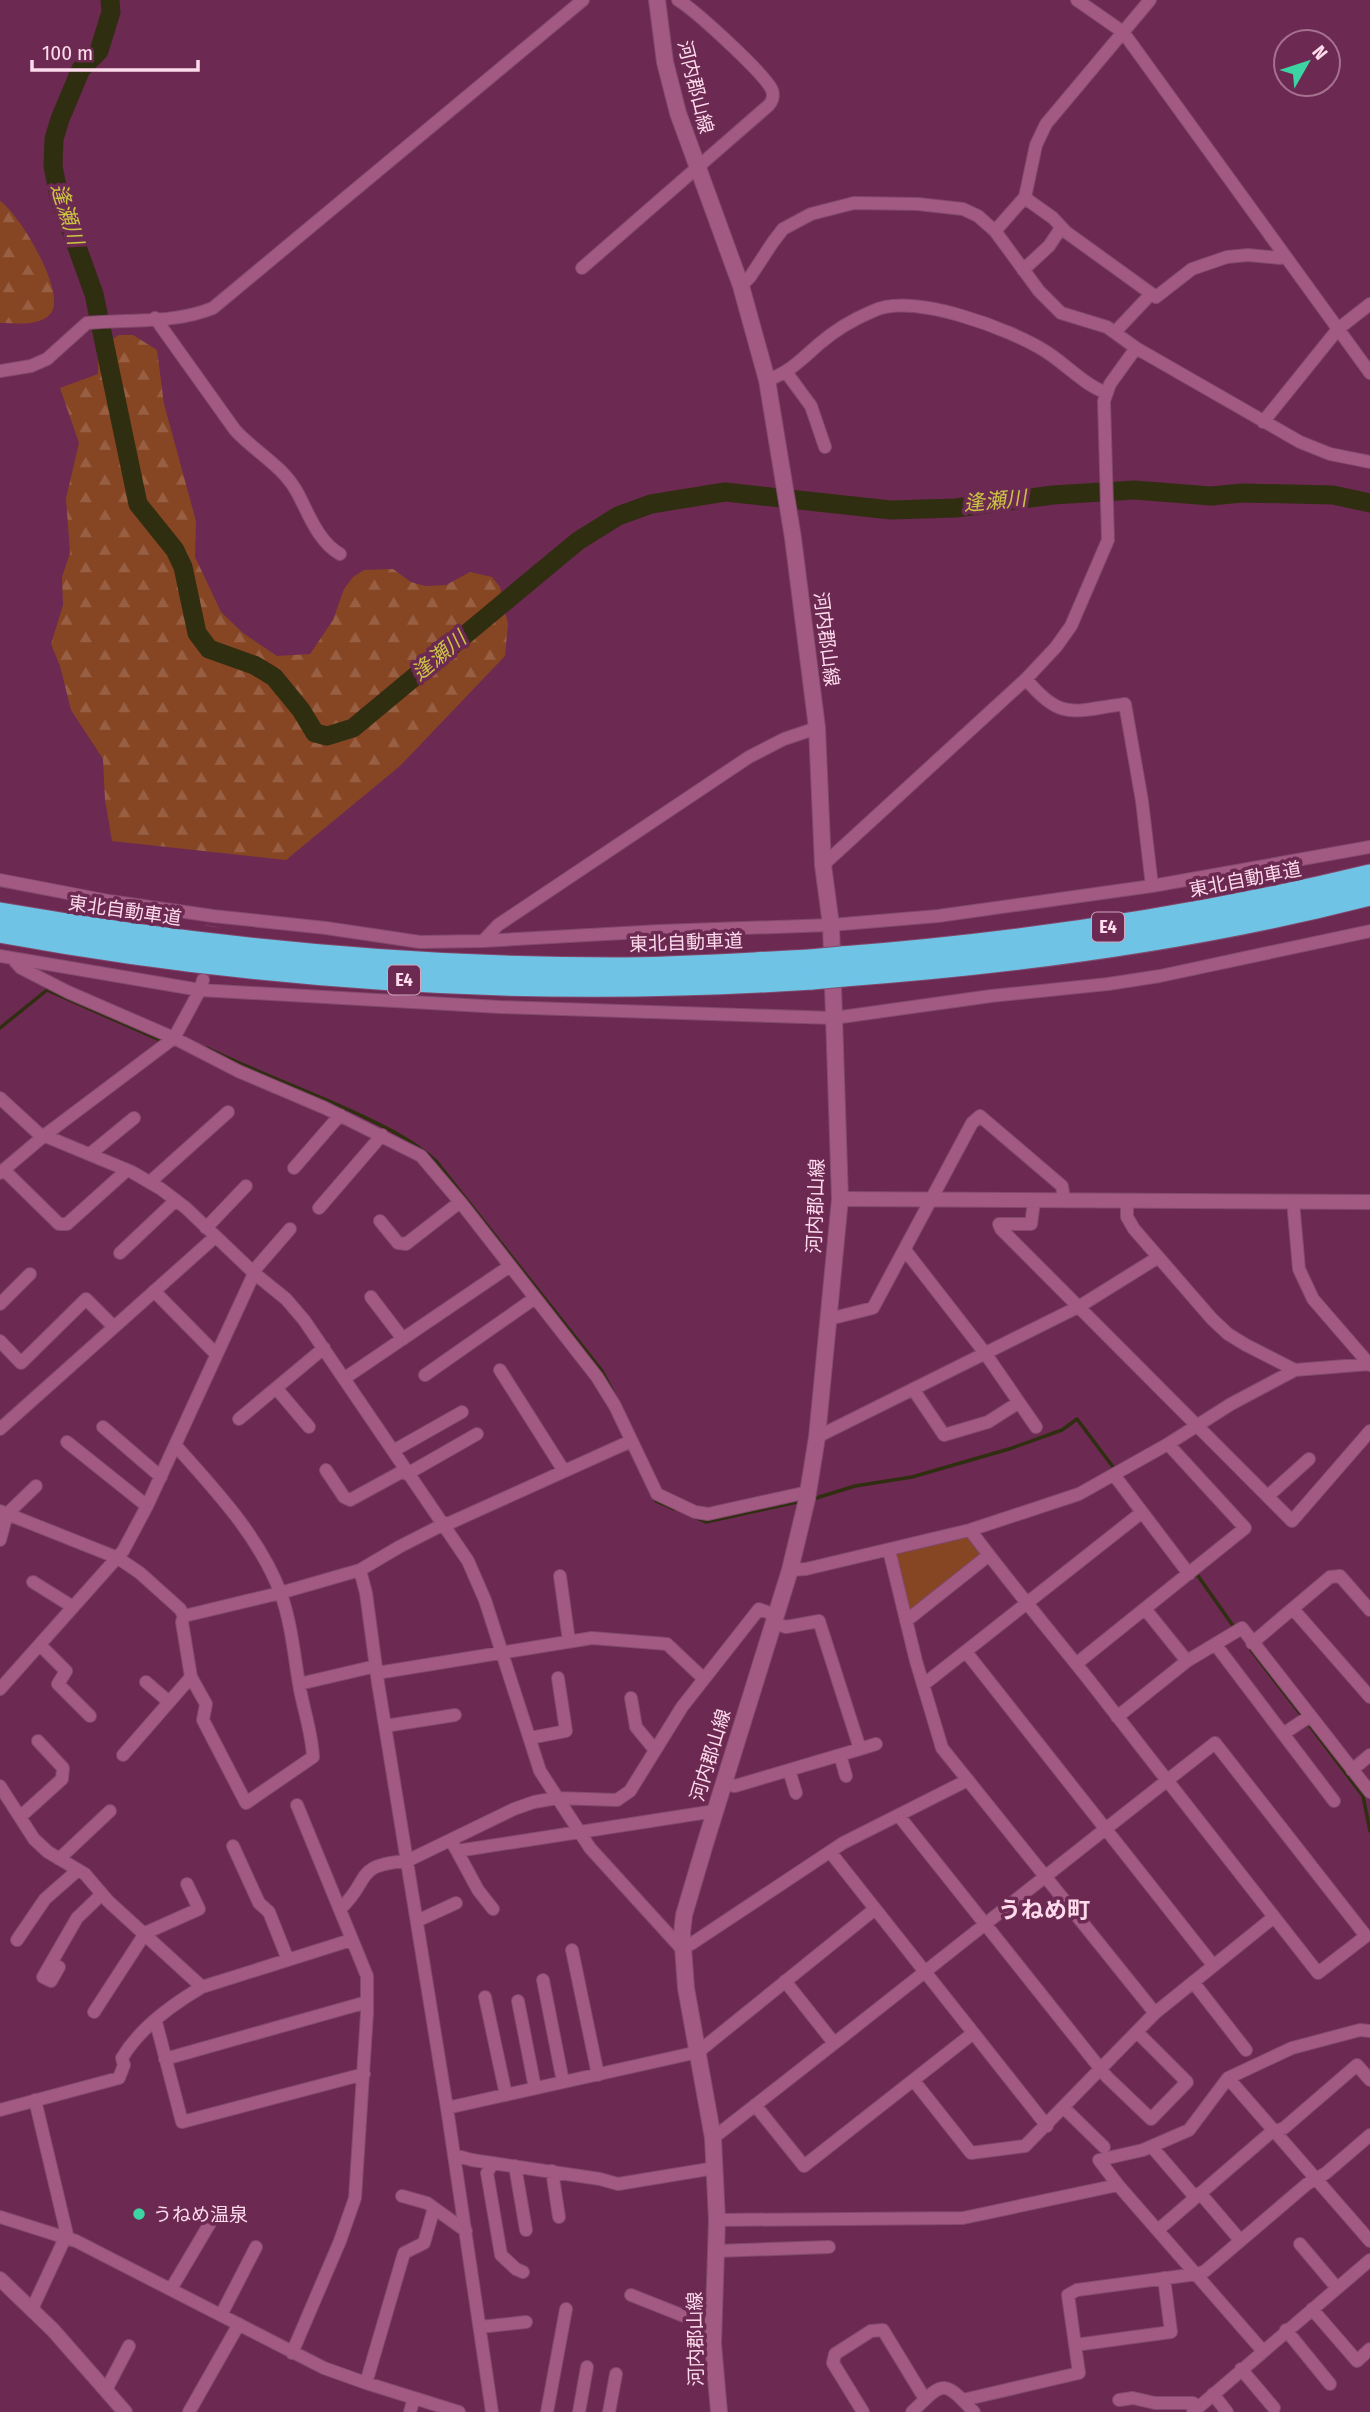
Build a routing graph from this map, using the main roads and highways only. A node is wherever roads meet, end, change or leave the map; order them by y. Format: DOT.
graph roads {
  1 [pos="657,0"];
  2 [pos="1370,875"];
  3 [pos="1370,895"];
  4 [pos="0,913"];
  5 [pos="0,932"];
  6 [pos="843,967"];
  7 [pos="811,969"];
  8 [pos="719,2412"];
  1 -- 8 [label="main road, 河内郡山線"];
  2 -- 6 [label="highway, 東北自動車道 / E4"];
  3 -- 6 [label="highway, 東北自動車道 / E4"];
  4 -- 7 [label="highway, 東北自動車道 / E4"];
  5 -- 7 [label="highway, 東北自動車道 / E4"];
  6 -- 7 [label="highway, 東北自動車道 / E4, bridge"];
}
